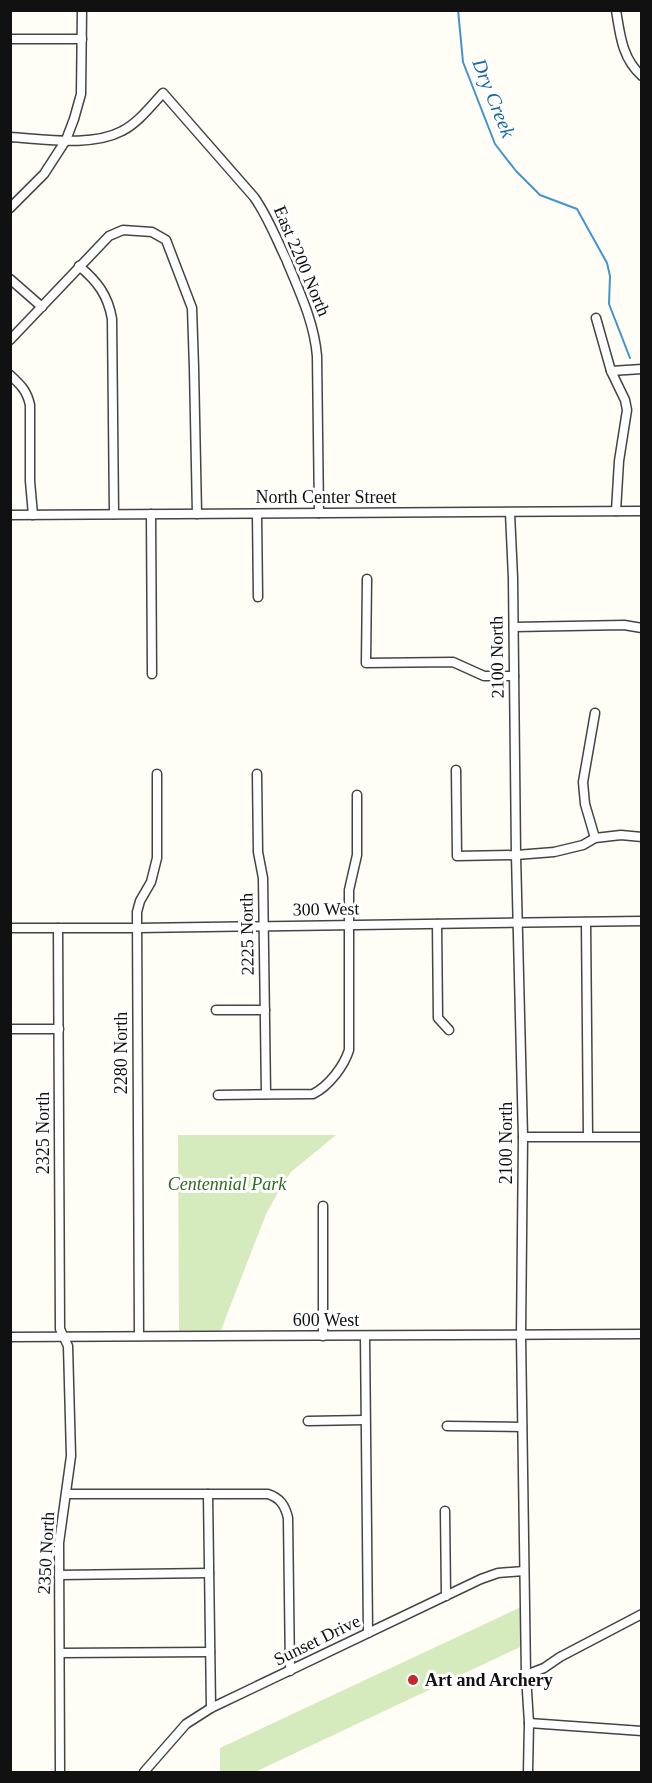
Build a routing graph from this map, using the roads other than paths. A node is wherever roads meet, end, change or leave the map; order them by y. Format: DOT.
graph roads {
  1 [pos="82,10"];
  2 [pos="616,10"];
  3 [pos="10,39"];
  4 [pos="82,39"];
  5 [pos="642,76"];
  6 [pos="10,137"];
  7 [pos="66,140"];
  8 [pos="10,208"];
  9 [pos="80,266"];
  10 [pos="10,279"];
  11 [pos="42,307"];
  12 [pos="596,318"];
  13 [pos="10,340"];
  14 [pos="642,369"];
  15 [pos="611,371"];
  16 [pos="10,375"];
  17 [pos="616,511"];
  18 [pos="642,511"];
  19 [pos="197,513"];
  20 [pos="319,513"];
  21 [pos="510,513"];
  22 [pos="33,514"];
  23 [pos="114,514"];
  24 [pos="151,514"];
  25 [pos="257,514"];
  26 [pos="10,515"];
  27 [pos="367,579"];
  28 [pos="258,597"];
  29 [pos="514,627"];
  30 [pos="642,628"];
  31 [pos="152,674"];
  32 [pos="514,676"];
  33 [pos="596,713"];
  34 [pos="456,770"];
  35 [pos="156,774"];
  36 [pos="257,774"];
  37 [pos="357,795"];
  38 [pos="642,837"];
  39 [pos="595,838"];
  40 [pos="516,855"];
  41 [pos="642,921"];
  42 [pos="518,922"];
  43 [pos="586,922"];
  44 [pos="437,924"];
  45 [pos="349,925"];
  46 [pos="264,926"];
  47 [pos="10,928"];
  48 [pos="58,928"];
  49 [pos="137,928"];
  50 [pos="216,1010"];
  51 [pos="265,1010"];
  52 [pos="10,1029"];
  53 [pos="59,1029"];
  54 [pos="449,1030"];
  55 [pos="266,1094"];
  56 [pos="218,1095"];
  57 [pos="588,1136"];
  58 [pos="523,1137"];
  59 [pos="642,1137"];
  60 [pos="323,1206"];
  61 [pos="642,1334"];
  62 [pos="521,1335"];
  63 [pos="139,1336"];
  64 [pos="323,1336"];
  65 [pos="365,1336"];
  66 [pos="10,1337"];
  67 [pos="64,1337"];
  68 [pos="366,1420"];
  69 [pos="308,1421"];
  70 [pos="447,1426"];
  71 [pos="522,1427"];
  72 [pos="67,1494"];
  73 [pos="208,1494"];
  74 [pos="445,1511"];
  75 [pos="524,1571"];
  76 [pos="209,1573"];
  77 [pos="60,1575"];
  78 [pos="446,1596"];
  79 [pos="642,1614"];
  80 [pos="368,1633"];
  81 [pos="210,1652"];
  82 [pos="60,1653"];
  83 [pos="290,1671"];
  84 [pos="526,1675"];
  85 [pos="211,1708"];
  86 [pos="529,1723"];
  87 [pos="642,1731"];
  88 [pos="60,1773"];
  89 [pos="144,1773"];
  90 [pos="528,1773"];
  1 -- 4 [label="street"];
  2 -- 5 [label="street"];
  3 -- 4 [label="street"];
  4 -- 7 [label="street"];
  6 -- 7 [label="street"];
  7 -- 8 [label="street"];
  7 -- 20 [label="street, East 2200 North"];
  9 -- 11 [label="street"];
  9 -- 19 [label="street"];
  9 -- 23 [label="street"];
  10 -- 11 [label="street"];
  11 -- 13 [label="street"];
  12 -- 15 [label="street"];
  14 -- 15 [label="street"];
  15 -- 17 [label="street"];
  16 -- 22 [label="street"];
  17 -- 18 [label="street, North Center Street"];
  17 -- 21 [label="street, North Center Street"];
  19 -- 24 [label="street, North Center Street"];
  19 -- 25 [label="street, North Center Street"];
  20 -- 21 [label="street, North Center Street"];
  20 -- 25 [label="street, North Center Street"];
  21 -- 29 [label="street, 2100 North"];
  22 -- 23 [label="street, North Center Street"];
  22 -- 26 [label="street, North Center Street"];
  23 -- 24 [label="street, North Center Street"];
  24 -- 31 [label="street"];
  25 -- 28 [label="street"];
  27 -- 32 [label="street"];
  29 -- 30 [label="street"];
  29 -- 32 [label="street, 2100 North"];
  32 -- 40 [label="street, 2100 North"];
  33 -- 39 [label="street"];
  34 -- 40 [label="street"];
  35 -- 49 [label="street, 2280 North"];
  36 -- 46 [label="street, 2225 North"];
  37 -- 45 [label="street"];
  38 -- 39 [label="street"];
  39 -- 40 [label="street"];
  40 -- 42 [label="street, 2100 North"];
  41 -- 43 [label="street, 300 West"];
  42 -- 43 [label="street, 300 West"];
  42 -- 44 [label="street, 300 West"];
  42 -- 58 [label="street, 2100 North"];
  43 -- 57 [label="street"];
  44 -- 45 [label="street, 300 West"];
  44 -- 54 [label="street"];
  45 -- 46 [label="street, 300 West"];
  45 -- 55 [label="street"];
  46 -- 49 [label="street, 300 West"];
  46 -- 51 [label="street, 2225 North"];
  47 -- 48 [label="street, 300 West"];
  48 -- 49 [label="street, 300 West"];
  48 -- 53 [label="street, 2325 North"];
  49 -- 63 [label="street, 2280 North"];
  50 -- 51 [label="street"];
  51 -- 55 [label="street, 2225 North"];
  52 -- 53 [label="street"];
  53 -- 67 [label="street, 2325 North"];
  55 -- 56 [label="street"];
  57 -- 58 [label="street"];
  57 -- 59 [label="street"];
  58 -- 62 [label="street, 2100 North"];
  60 -- 64 [label="street"];
  61 -- 62 [label="street, 600 West"];
  62 -- 65 [label="street, 600 West"];
  62 -- 71 [label="street, 2100 North"];
  63 -- 64 [label="street, 600 West"];
  63 -- 67 [label="street, 600 West"];
  64 -- 65 [label="street, 600 West"];
  65 -- 68 [label="street"];
  66 -- 67 [label="street, 600 West"];
  67 -- 72 [label="street, 2350 North"];
  68 -- 69 [label="street"];
  68 -- 80 [label="street"];
  70 -- 71 [label="street"];
  71 -- 75 [label="street, 2100 North"];
  72 -- 73 [label="street"];
  72 -- 77 [label="street, 2350 North"];
  73 -- 76 [label="street"];
  73 -- 83 [label="street"];
  74 -- 78 [label="street"];
  75 -- 78 [label="street, Sunset Drive"];
  75 -- 84 [label="street, 2100 North"];
  76 -- 77 [label="street"];
  76 -- 81 [label="street"];
  77 -- 82 [label="street, 2350 North"];
  78 -- 80 [label="street, Sunset Drive"];
  79 -- 84 [label="street"];
  80 -- 83 [label="street, Sunset Drive"];
  81 -- 82 [label="street"];
  81 -- 85 [label="street"];
  82 -- 88 [label="street, 2350 North"];
  83 -- 85 [label="street, Sunset Drive"];
  84 -- 86 [label="street, 2100 North"];
  85 -- 89 [label="street, Sunset Drive"];
  86 -- 87 [label="street"];
  86 -- 90 [label="street, 2100 North"];
}
